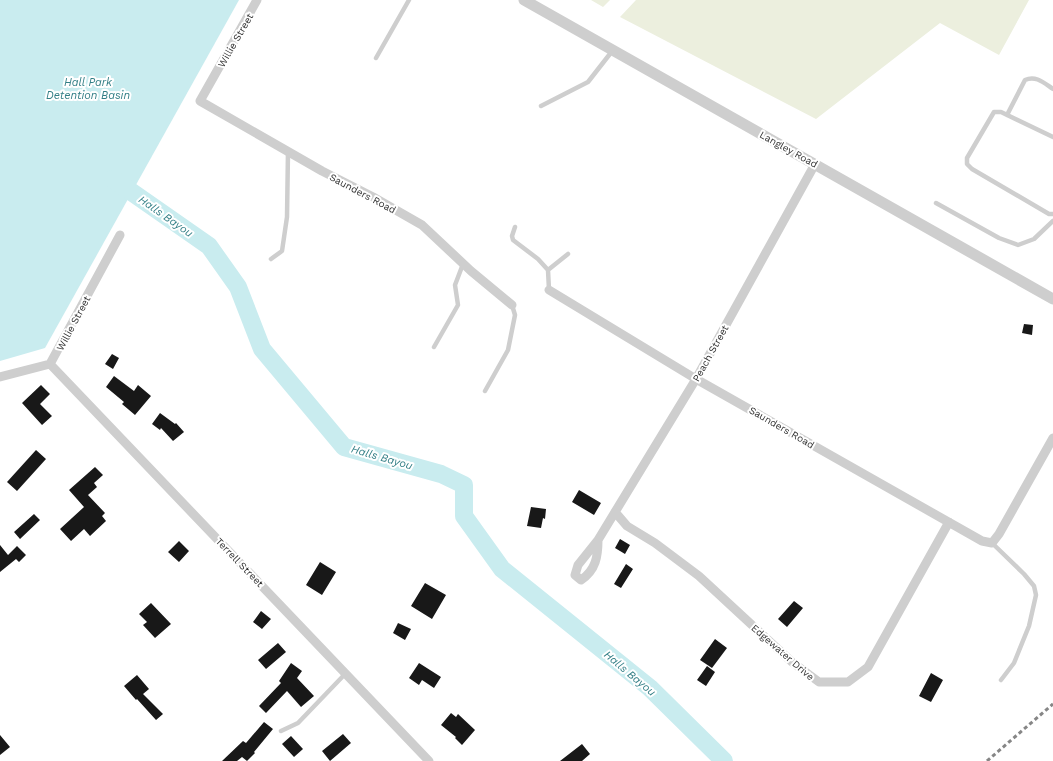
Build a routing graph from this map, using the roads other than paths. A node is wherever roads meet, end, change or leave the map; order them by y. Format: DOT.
graph roads {
  1 [pos="257,0"];
  2 [pos="409,0"];
  3 [pos="524,0"];
  4 [pos="613,50"];
  5 [pos="376,58"];
  6 [pos="1053,89"];
  7 [pos="200,101"];
  8 [pos="541,106"];
  9 [pos="1007,115"];
  10 [pos="1053,137"];
  11 [pos="288,151"];
  12 [pos="816,164"];
  13 [pos="936,204"];
  14 [pos="1053,214"];
  15 [pos="1053,221"];
  16 [pos="516,227"];
  17 [pos="120,235"];
  18 [pos="568,254"];
  19 [pos="271,259"];
  20 [pos="463,264"];
  21 [pos="548,270"];
  22 [pos="549,290"];
  23 [pos="1053,299"];
  24 [pos="512,305"];
  25 [pos="434,347"];
  26 [pos="50,364"];
  27 [pos="0,378"];
  28 [pos="696,378"];
  29 [pos="485,390"];
  30 [pos="1053,438"];
  31 [pos="615,512"];
  32 [pos="949,522"];
  33 [pos="598,540"];
  34 [pos="992,543"];
  35 [pos="346,673"];
  36 [pos="1001,680"];
  37 [pos="281,731"];
  38 [pos="429,761"];
  1 -- 7 [label="street, Willie Street"];
  2 -- 5 [label="lane"];
  3 -- 4 [label="street, Langley Road"];
  4 -- 8 [label="lane"];
  4 -- 12 [label="street, Langley Road"];
  6 -- 9 [label="lane"];
  7 -- 11 [label="street, Saunders Road"];
  9 -- 10 [label="lane"];
  9 -- 14 [label="lane"];
  11 -- 19 [label="lane"];
  11 -- 20 [label="street, Saunders Road"];
  12 -- 23 [label="street, Langley Road"];
  12 -- 28 [label="street, Peach Street"];
  13 -- 15 [label="lane"];
  16 -- 21 [label="lane"];
  17 -- 26 [label="street, Willie Street"];
  18 -- 21 [label="lane"];
  20 -- 24 [label="street, Saunders Road"];
  20 -- 25 [label="lane"];
  21 -- 22 [label="lane"];
  22 -- 28 [label="street, Saunders Road"];
  24 -- 29 [label="lane"];
  26 -- 27 [label="street"];
  26 -- 35 [label="street, Terrell Street"];
  28 -- 31 [label="street, Peach Street"];
  28 -- 32 [label="street, Saunders Road"];
  30 -- 34 [label="street"];
  31 -- 32 [label="street, Edgewater Drive"];
  31 -- 33 [label="street, Peach Street"];
  32 -- 34 [label="street, Saunders Road"];
  34 -- 36 [label="lane"];
  35 -- 37 [label="lane"];
  35 -- 38 [label="street, Terrell Street"];
}
